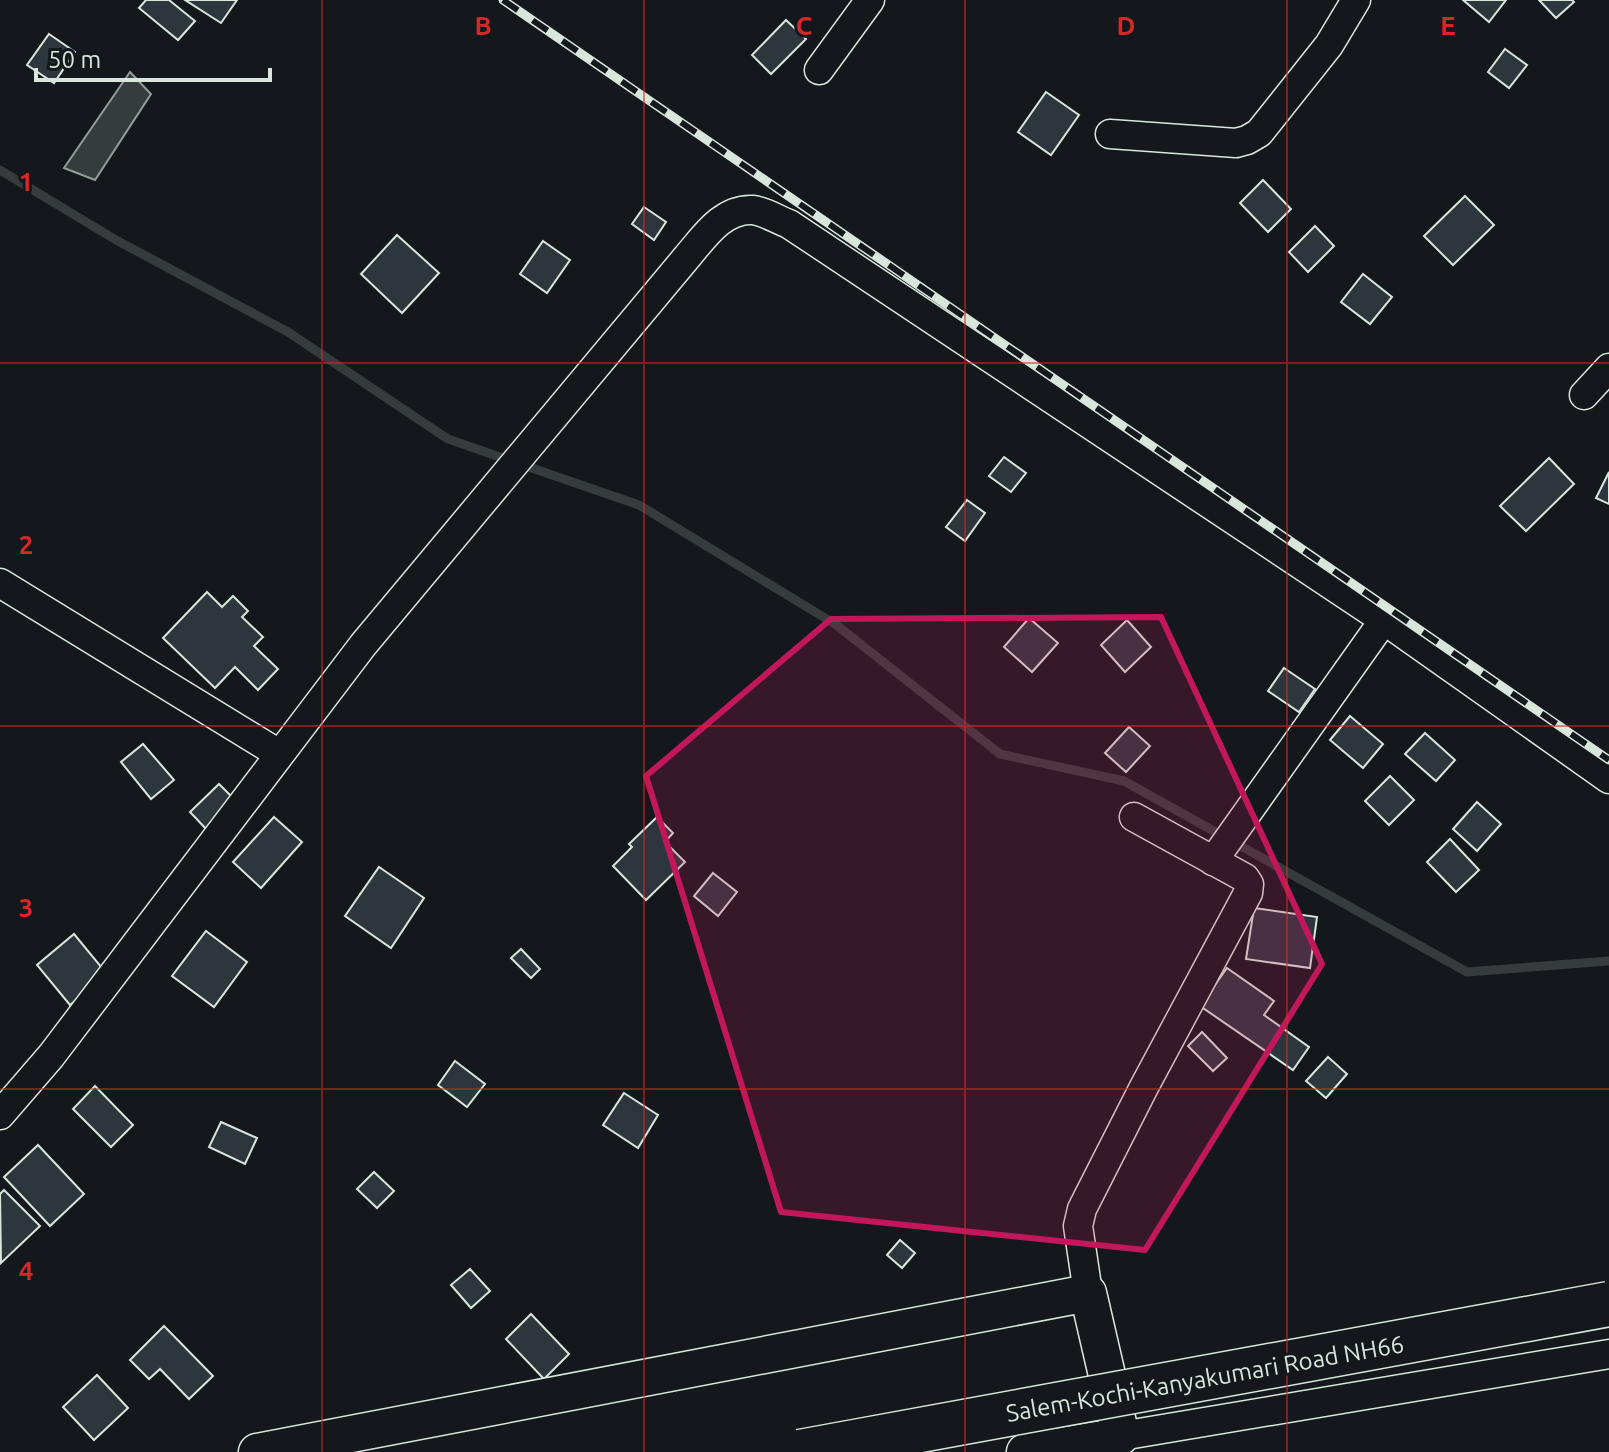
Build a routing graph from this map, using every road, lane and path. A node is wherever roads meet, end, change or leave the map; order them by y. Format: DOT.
graph roads {
  1 [pos="870,0"];
  2 [pos="1356,0"];
  3 [pos="819,70"];
  4 [pos="1110,134"];
  5 [pos="1609,368"];
  6 [pos="1584,395"];
  7 [pos="0,583"];
  8 [pos="1384,620"];
  9 [pos="279,754"];
  10 [pos="1609,779"];
  11 [pos="1134,817"];
  12 [pos="1213,861"];
  13 [pos="0,1115"];
  14 [pos="1088,1293"];
  15 [pos="1609,1304"];
  16 [pos="1609,1354"];
  17 [pos="1121,1436"];
  18 [pos="257,1452"];
  19 [pos="800,1452"];
  20 [pos="1025,1452"];
  1 -- 3 [label="street"];
  2 -- 4 [label="street"];
  5 -- 6 [label="street"];
  7 -- 9 [label="street"];
  8 -- 9 [label="street"];
  8 -- 10 [label="street"];
  8 -- 12 [label="street"];
  9 -- 13 [label="street"];
  11 -- 12 [label="street"];
  12 -- 14 [label="street"];
  14 -- 17 [label="street"];
  14 -- 18 [label="street"];
  15 -- 19 [label="highway, Salem-Kochi-Kanyakumari Road NH66, bridge"];
  16 -- 17 [label="street"];
  17 -- 20 [label="street"];
}
